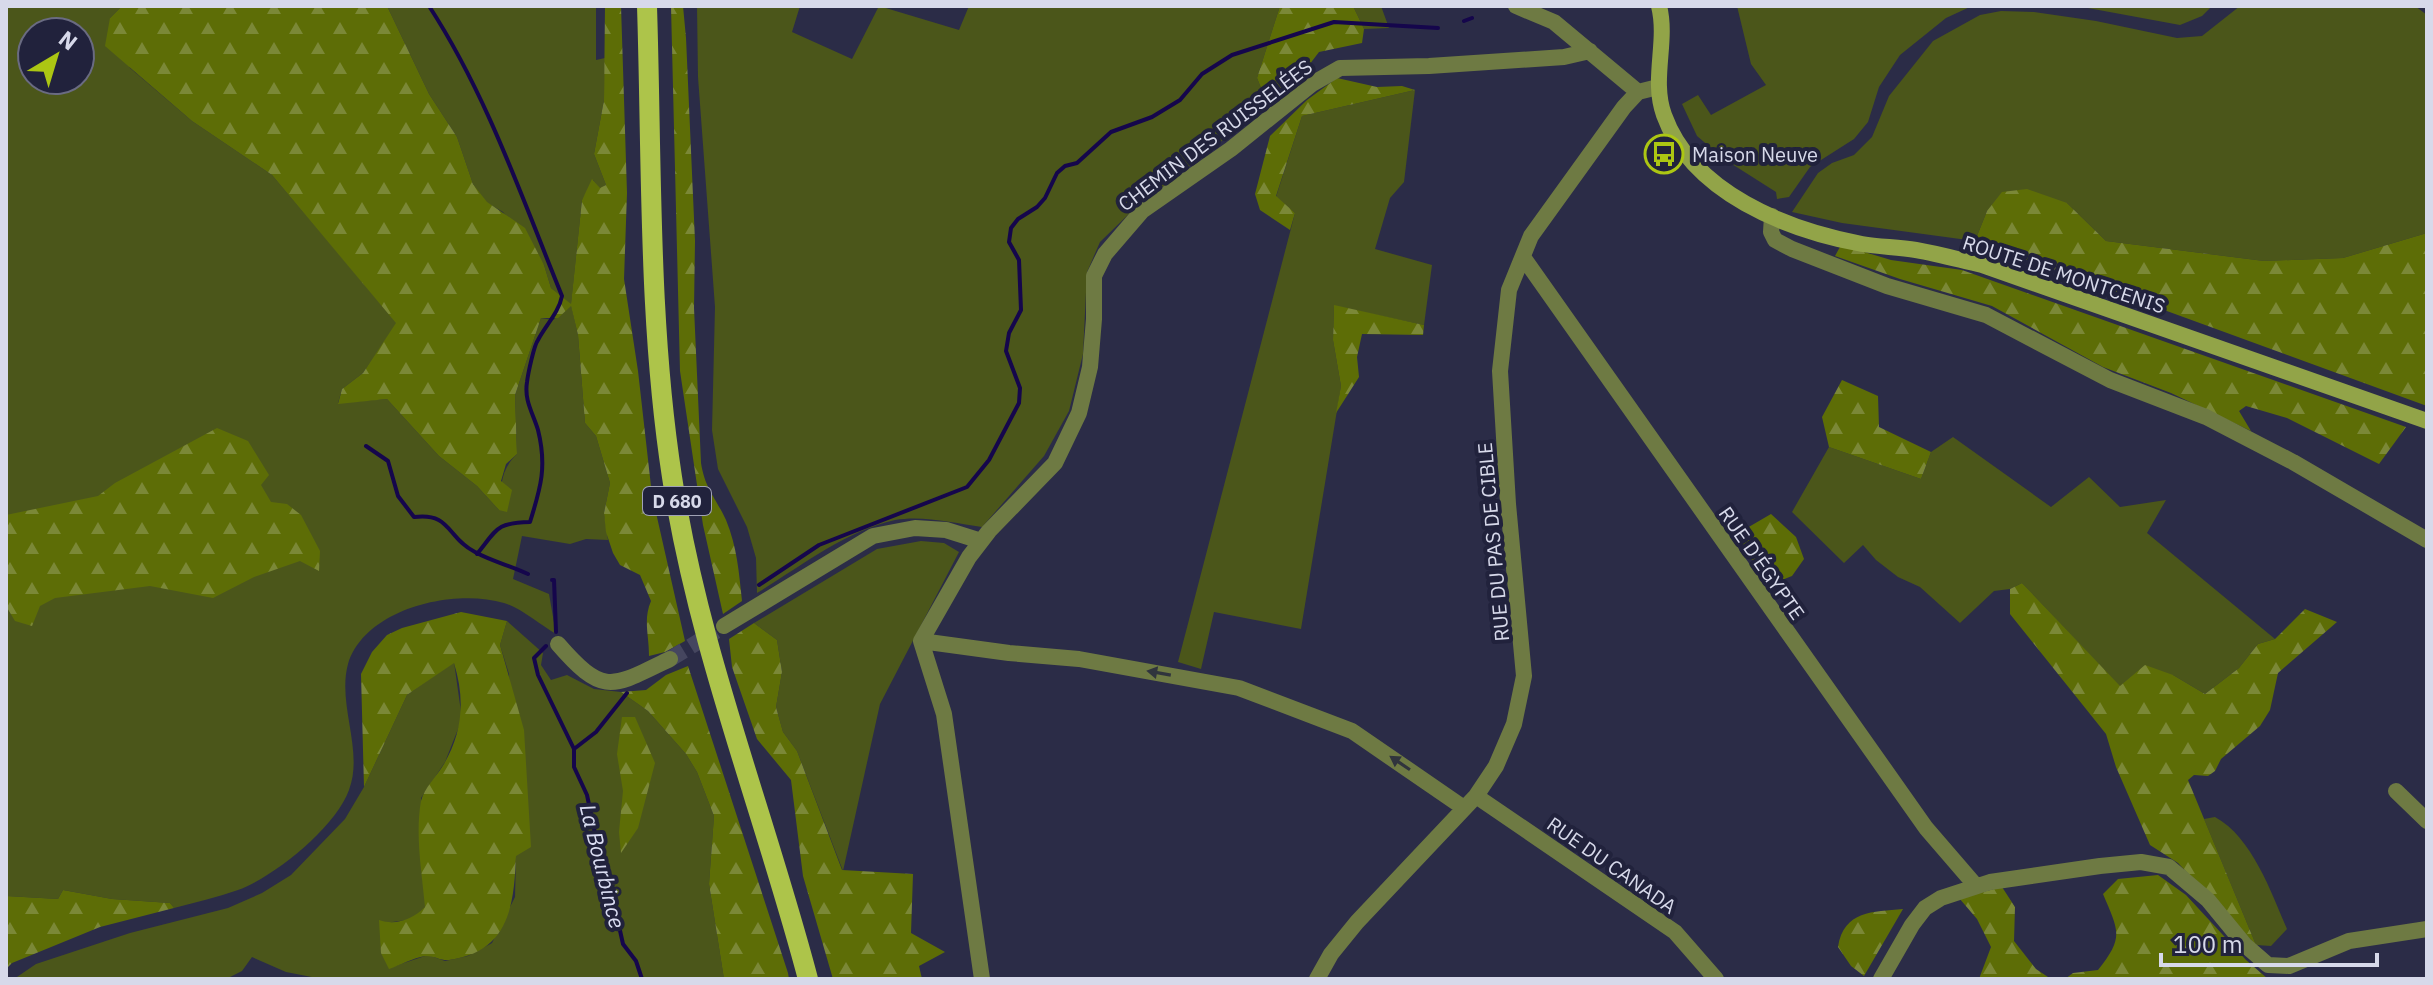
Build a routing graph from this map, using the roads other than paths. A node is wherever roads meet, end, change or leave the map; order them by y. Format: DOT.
graph roads {
  1 [pos="647,6"];
  2 [pos="1516,6"];
  3 [pos="1659,6"];
  4 [pos="1590,51"];
  5 [pos="1658,82"];
  6 [pos="1638,92"];
  7 [pos="1772,216"];
  8 [pos="1523,257"];
  9 [pos="2427,421"];
  10 [pos="2427,540"];
  11 [pos="981,541"];
  12 [pos="724,626"];
  13 [pos="921,641"];
  14 [pos="558,644"];
  15 [pos="670,659"];
  16 [pos="2396,791"];
  17 [pos="1470,802"];
  18 [pos="2427,821"];
  19 [pos="1976,886"];
  20 [pos="2427,929"];
  21 [pos="808,979"];
  22 [pos="982,979"];
  23 [pos="1317,979"];
  24 [pos="1716,979"];
  25 [pos="1881,979"];
  1 -- 21 [label="main road, D 680"];
  2 -- 4 [label="street"];
  3 -- 5 [label="main road"];
  4 -- 6 [label="street"];
  4 -- 11 [label="street, CHEMIN DES RUISSELÉES"];
  5 -- 6 [label="street"];
  5 -- 7 [label="main road, ROUTE DE MONTCENIS"];
  6 -- 8 [label="street, RUE DU PAS DE CIBLE"];
  7 -- 9 [label="main road, ROUTE DE MONTCENIS"];
  7 -- 10 [label="street"];
  8 -- 17 [label="street, RUE DU PAS DE CIBLE"];
  8 -- 19 [label="street, RUE D'ÉGYPTE"];
  11 -- 12 [label="street"];
  11 -- 13 [label="street, CHEMIN DES RUISSELÉES"];
  17 -- 13 [label="street, RUE DU CANADA, one-way"];
  13 -- 22 [label="street"];
  14 -- 15 [label="street"];
  16 -- 18 [label="street"];
  17 -- 23 [label="street, RUE DU PAS DE CIBLE"];
  17 -- 24 [label="street, RUE DU CANADA"];
  19 -- 20 [label="street"];
  19 -- 25 [label="street"];
}
